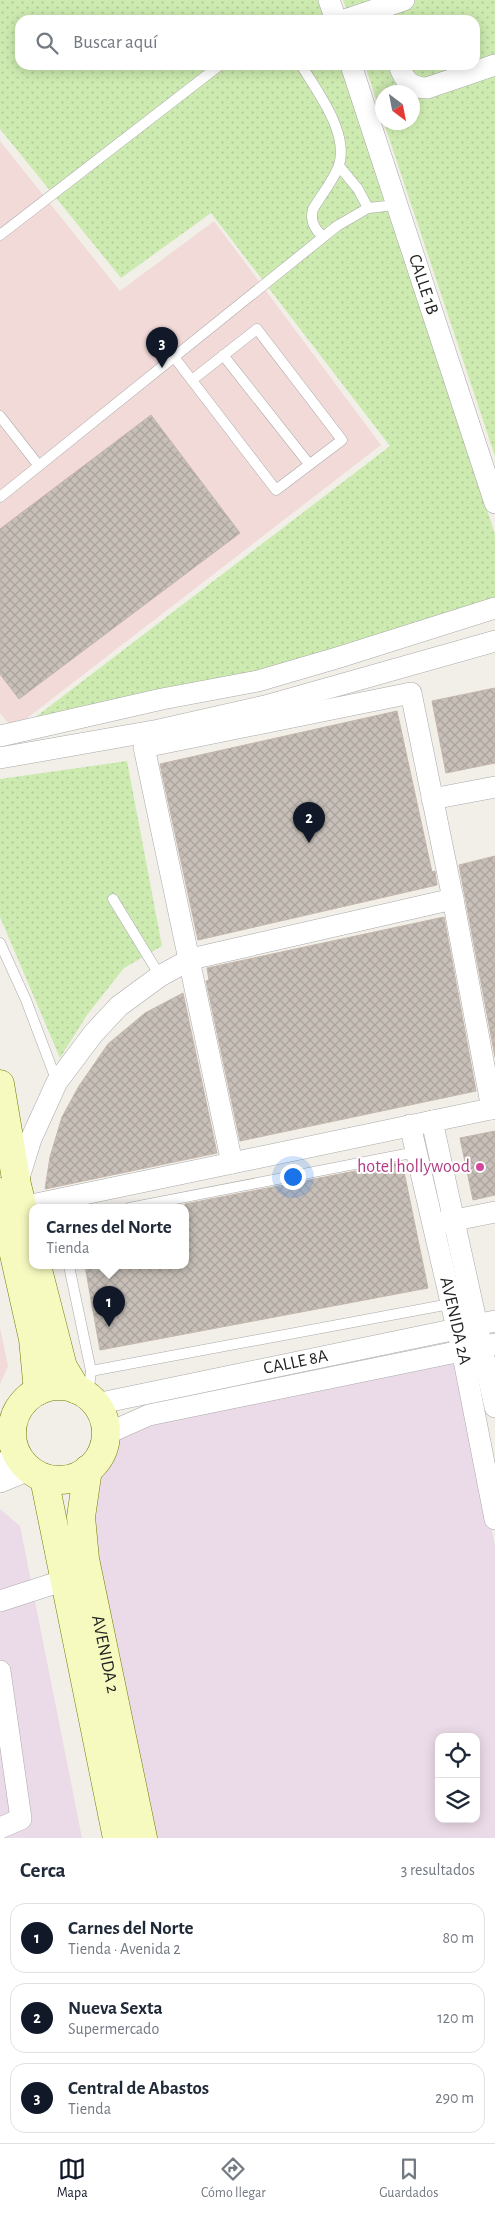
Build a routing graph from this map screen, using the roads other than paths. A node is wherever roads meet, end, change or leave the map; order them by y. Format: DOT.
graph roads {
  1 [pos="329,0"];
  2 [pos="404,0"];
  3 [pos="381,14"];
  4 [pos="334,15"];
  5 [pos="495,64"];
  6 [pos="480,69"];
  7 [pos="214,70"];
  8 [pos="305,70"];
  9 [pos="353,70"];
  10 [pos="401,70"];
  11 [pos="478,70"];
  12 [pos="339,166"];
  13 [pos="396,205"];
  14 [pos="368,208"];
  15 [pos="0,235"];
  16 [pos="323,237"];
  17 [pos="223,355"];
  18 [pos="174,357"];
  19 [pos="192,380"];
  20 [pos="0,416"];
  21 [pos="310,464"];
  22 [pos="39,466"];
  23 [pos="0,497"];
  24 [pos="495,504"];
  25 [pos="495,608"];
  26 [pos="495,641"];
  27 [pos="0,736"];
  28 [pos="0,758"];
  29 [pos="495,787"];
  30 [pos="432,799"];
  31 [pos="113,898"];
  32 [pos="453,899"];
  33 [pos="0,943"];
  34 [pos="191,959"];
  35 [pos="160,976"];
  36 [pos="57,1082"];
  37 [pos="0,1084"];
  38 [pos="494,1108"];
  39 [pos="432,1121"];
  40 [pos="410,1125"];
  41 [pos="416,1152"];
  42 [pos="232,1163"];
  43 [pos="13,1195"];
  44 [pos="150,1204"];
  45 [pos="495,1212"];
  46 [pos="454,1220"];
  47 [pos="433,1224"];
  48 [pos="29,1239"];
  49 [pos="37,1269"];
  50 [pos="69,1269"];
  51 [pos="450,1304"];
  52 [pos="486,1323"];
  53 [pos="456,1329"];
  54 [pos="480,1346"];
  55 [pos="88,1390"];
  56 [pos="38,1391"];
  57 [pos="495,1407"];
  58 [pos="106,1434"];
  59 [pos="489,1456"];
  60 [pos="23,1468"];
  61 [pos="88,1469"];
  62 [pos="0,1482"];
  63 [pos="495,1519"];
  64 [pos="65,1580"];
  65 [pos="0,1600"];
  66 [pos="0,1671"];
  67 [pos="0,1828"];
  68 [pos="122,1837"];
  1 -- 4 [label="street"];
  2 -- 3 [label="street"];
  5 -- 6 [label="street"];
  7 -- 15 [label="lane"];
  8 -- 12 [label="lane"];
  9 -- 13 [label="street, CALLE 1B"];
  10 -- 11 [label="street"];
  12 -- 14 [label="lane"];
  12 -- 16 [label="lane"];
  13 -- 14 [label="lane"];
  13 -- 24 [label="street, CALLE 1B"];
  14 -- 16 [label="lane"];
  16 -- 18 [label="lane"];
  17 -- 19 [label="lane"];
  17 -- 21 [label="lane"];
  17 -- 21 [label="lane"];
  18 -- 19 [label="lane"];
  18 -- 22 [label="lane"];
  19 -- 21 [label="lane"];
  20 -- 22 [label="lane"];
  22 -- 23 [label="lane"];
  25 -- 27 [label="street"];
  26 -- 28 [label="street"];
  29 -- 30 [label="street"];
  30 -- 32 [label="street"];
  30 -- 34 [label="street"];
  31 -- 35 [label="lane"];
  32 -- 34 [label="street"];
  32 -- 38 [label="street"];
  33 -- 36 [label="lane"];
  34 -- 35 [label="street"];
  34 -- 42 [label="street"];
  35 -- 36 [label="street"];
  36 -- 43 [label="street"];
  37 -- 43 [label="street"];
  38 -- 39 [label="street"];
  39 -- 40 [label="street"];
  39 -- 46 [label="street, AVENIDA 2A"];
  40 -- 41 [label="street, AVENIDA 2A"];
  40 -- 42 [label="street"];
  41 -- 44 [label="lane"];
  41 -- 47 [label="street, AVENIDA 2A"];
  42 -- 43 [label="street"];
  43 -- 48 [label="street"];
  43 -- 56 [label="street"];
  45 -- 46 [label="street"];
  46 -- 47 [label="street"];
  46 -- 52 [label="street, AVENIDA 2A"];
  47 -- 51 [label="street, AVENIDA 2A"];
  49 -- 55 [label="street"];
  50 -- 55 [label="lane"];
  51 -- 53 [label="street, AVENIDA 2A"];
  51 -- 55 [label="lane"];
  52 -- 53 [label="street, CALLE 8A"];
  52 -- 54 [label="street, AVENIDA 2A"];
  53 -- 54 [label="street, AVENIDA 2A"];
  53 -- 55 [label="street, CALLE 8A"];
  54 -- 57 [label="street, AVENIDA 2A"];
  54 -- 58 [label="street, CALLE 8A"];
  54 -- 59 [label="street, AVENIDA 2A"];
  55 -- 56 [label="street"];
  55 -- 58 [label="street"];
  56 -- 60 [label="street"];
  58 -- 61 [label="street"];
  59 -- 63 [label="street, AVENIDA 2A"];
  60 -- 61 [label="street"];
  60 -- 62 [label="street"];
  60 -- 64 [label="street, AVENIDA 2"];
  61 -- 68 [label="street, AVENIDA 2"];
  64 -- 65 [label="street"];
  64 -- 68 [label="street, AVENIDA 2"];
  66 -- 67 [label="street"];
}
